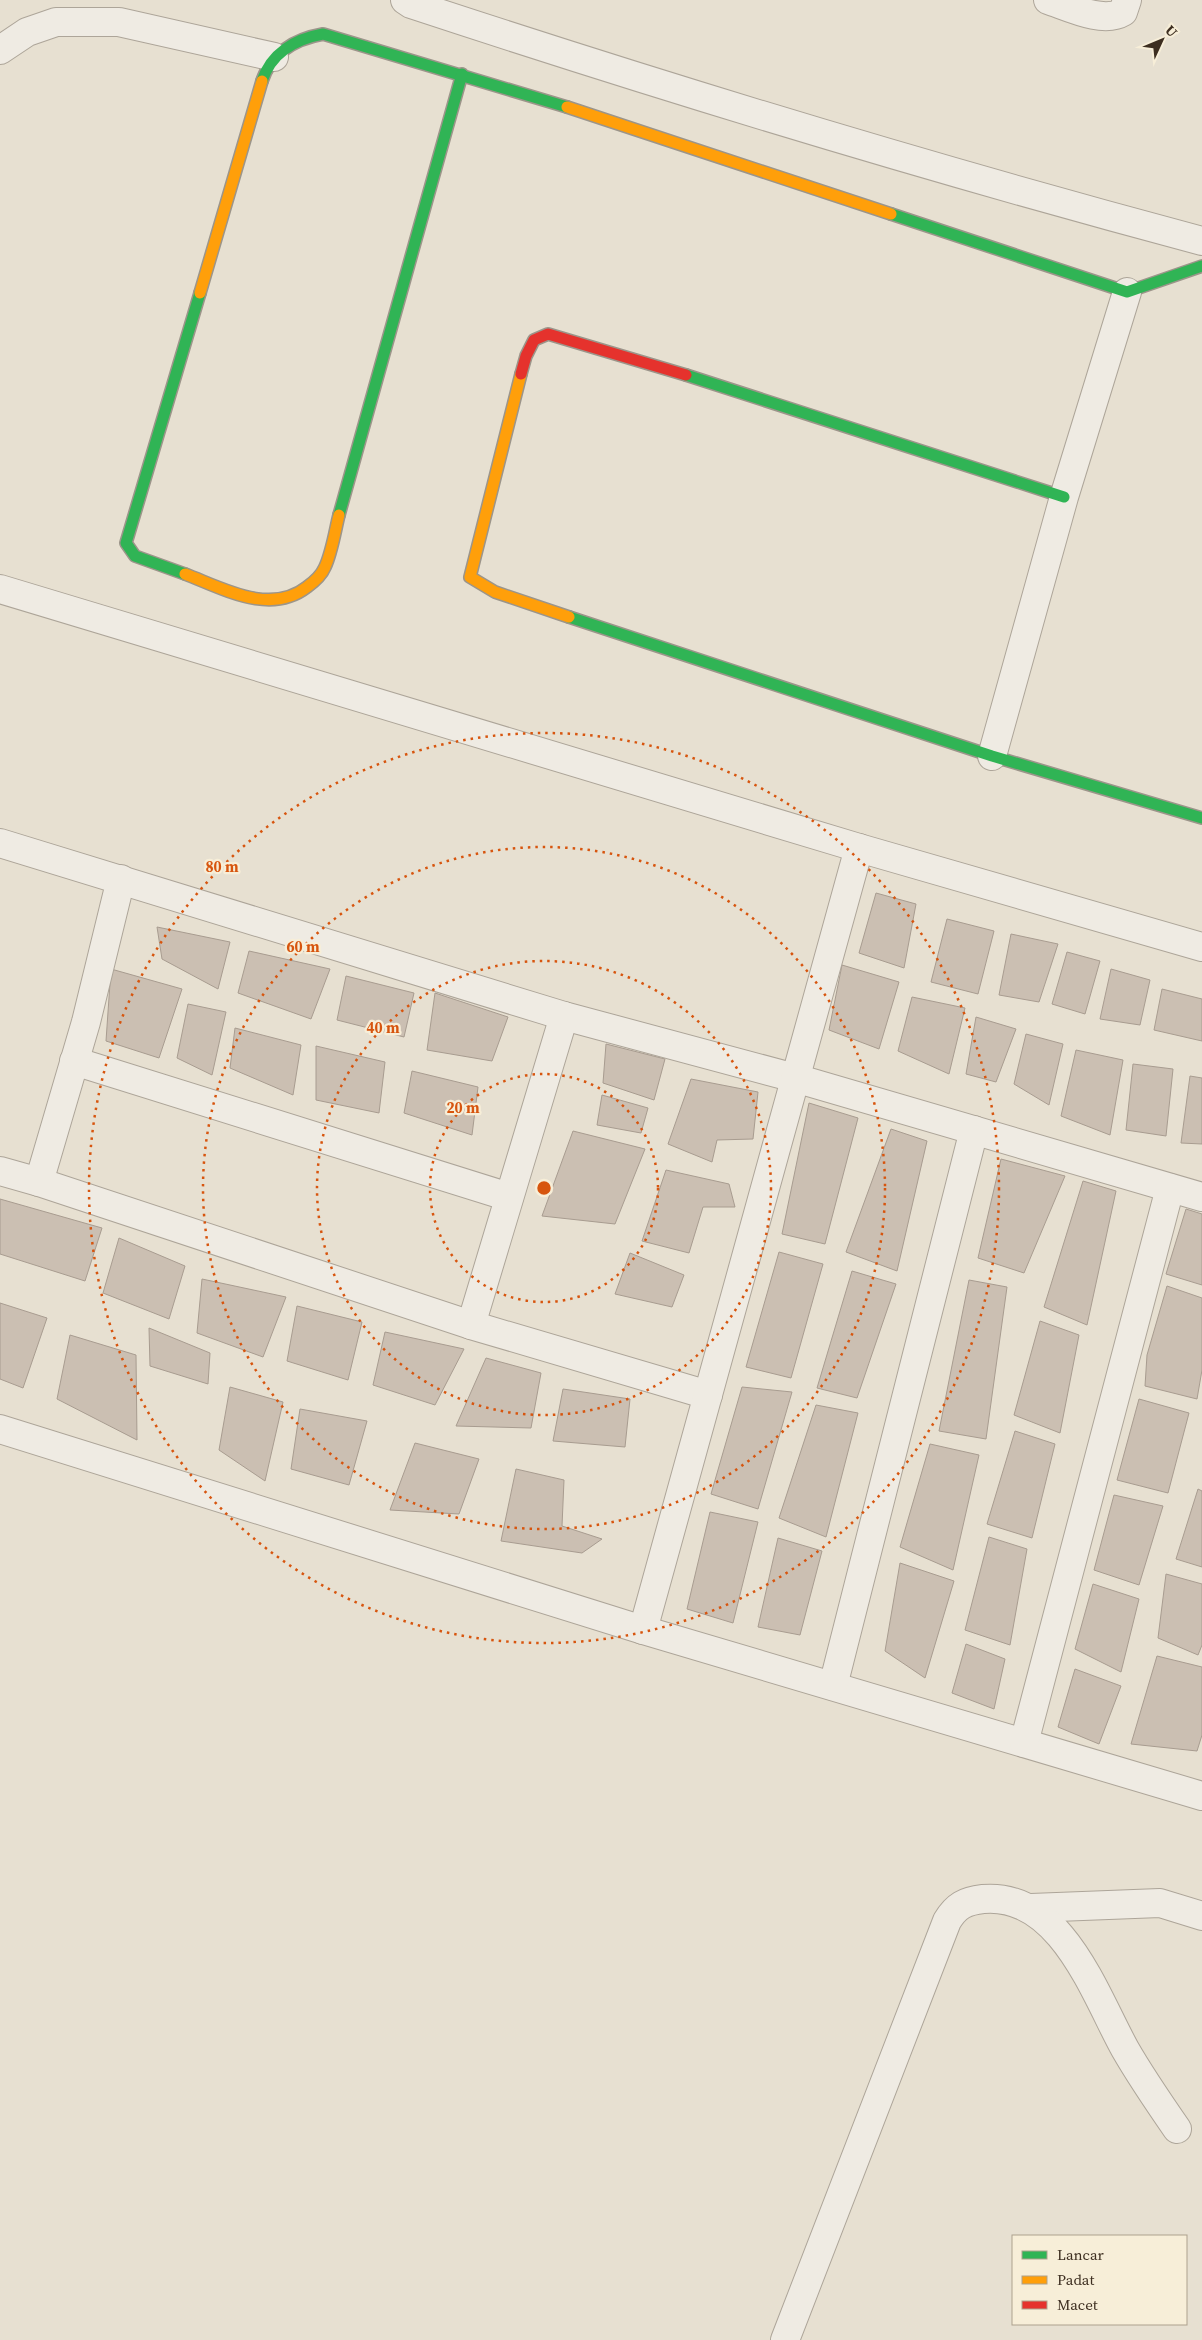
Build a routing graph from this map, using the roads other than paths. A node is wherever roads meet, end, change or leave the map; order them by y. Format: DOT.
graph roads {
  1 [pos="405,0"];
  2 [pos="1048,0"];
  3 [pos="1127,0"];
  4 [pos="0,50"];
  5 [pos="274,57"];
  6 [pos="462,74"];
  7 [pos="1202,241"];
  8 [pos="1202,266"];
  9 [pos="1127,292"];
  10 [pos="1064,497"];
  11 [pos="0,589"];
  12 [pos="992,756"];
  13 [pos="1202,818"];
  14 [pos="0,843"];
  15 [pos="859,848"];
  16 [pos="121,879"];
  17 [pos="1202,947"];
  18 [pos="564,1016"];
  19 [pos="74,1061"];
  20 [pos="795,1078"];
  21 [pos="974,1130"];
  22 [pos="0,1171"];
  23 [pos="39,1182"];
  24 [pos="1170,1188"];
  25 [pos="509,1197"];
  26 [pos="1202,1198"];
  27 [pos="471,1325"];
  28 [pos="708,1395"];
  29 [pos="0,1429"];
  30 [pos="643,1630"];
  31 [pos="833,1686"];
  32 [pos="1024,1743"];
  33 [pos="1202,1796"];
  34 [pos="1031,1908"];
  35 [pos="1202,1916"];
  36 [pos="1177,2129"];
  37 [pos="784,2340"];
  1 -- 7 [label="street"];
  2 -- 3 [label="street"];
  4 -- 5 [label="street"];
  5 -- 6 [label="street"];
  5 -- 6 [label="street"];
  6 -- 9 [label="street"];
  8 -- 9 [label="street"];
  9 -- 10 [label="street"];
  10 -- 12 [label="street"];
  10 -- 12 [label="street"];
  11 -- 15 [label="street"];
  12 -- 13 [label="street"];
  14 -- 16 [label="street"];
  15 -- 17 [label="street"];
  15 -- 20 [label="street"];
  16 -- 18 [label="street"];
  16 -- 19 [label="street"];
  18 -- 20 [label="street"];
  18 -- 25 [label="street"];
  19 -- 23 [label="street"];
  19 -- 25 [label="street"];
  20 -- 21 [label="street"];
  20 -- 28 [label="street"];
  21 -- 24 [label="street"];
  21 -- 31 [label="street"];
  22 -- 23 [label="street"];
  23 -- 27 [label="street"];
  24 -- 26 [label="street"];
  24 -- 32 [label="street"];
  25 -- 27 [label="street"];
  27 -- 28 [label="street"];
  28 -- 30 [label="street"];
  29 -- 30 [label="street"];
  30 -- 31 [label="street"];
  31 -- 32 [label="street"];
  32 -- 33 [label="street"];
  34 -- 35 [label="street"];
  34 -- 36 [label="street"];
  34 -- 37 [label="street"];
}
